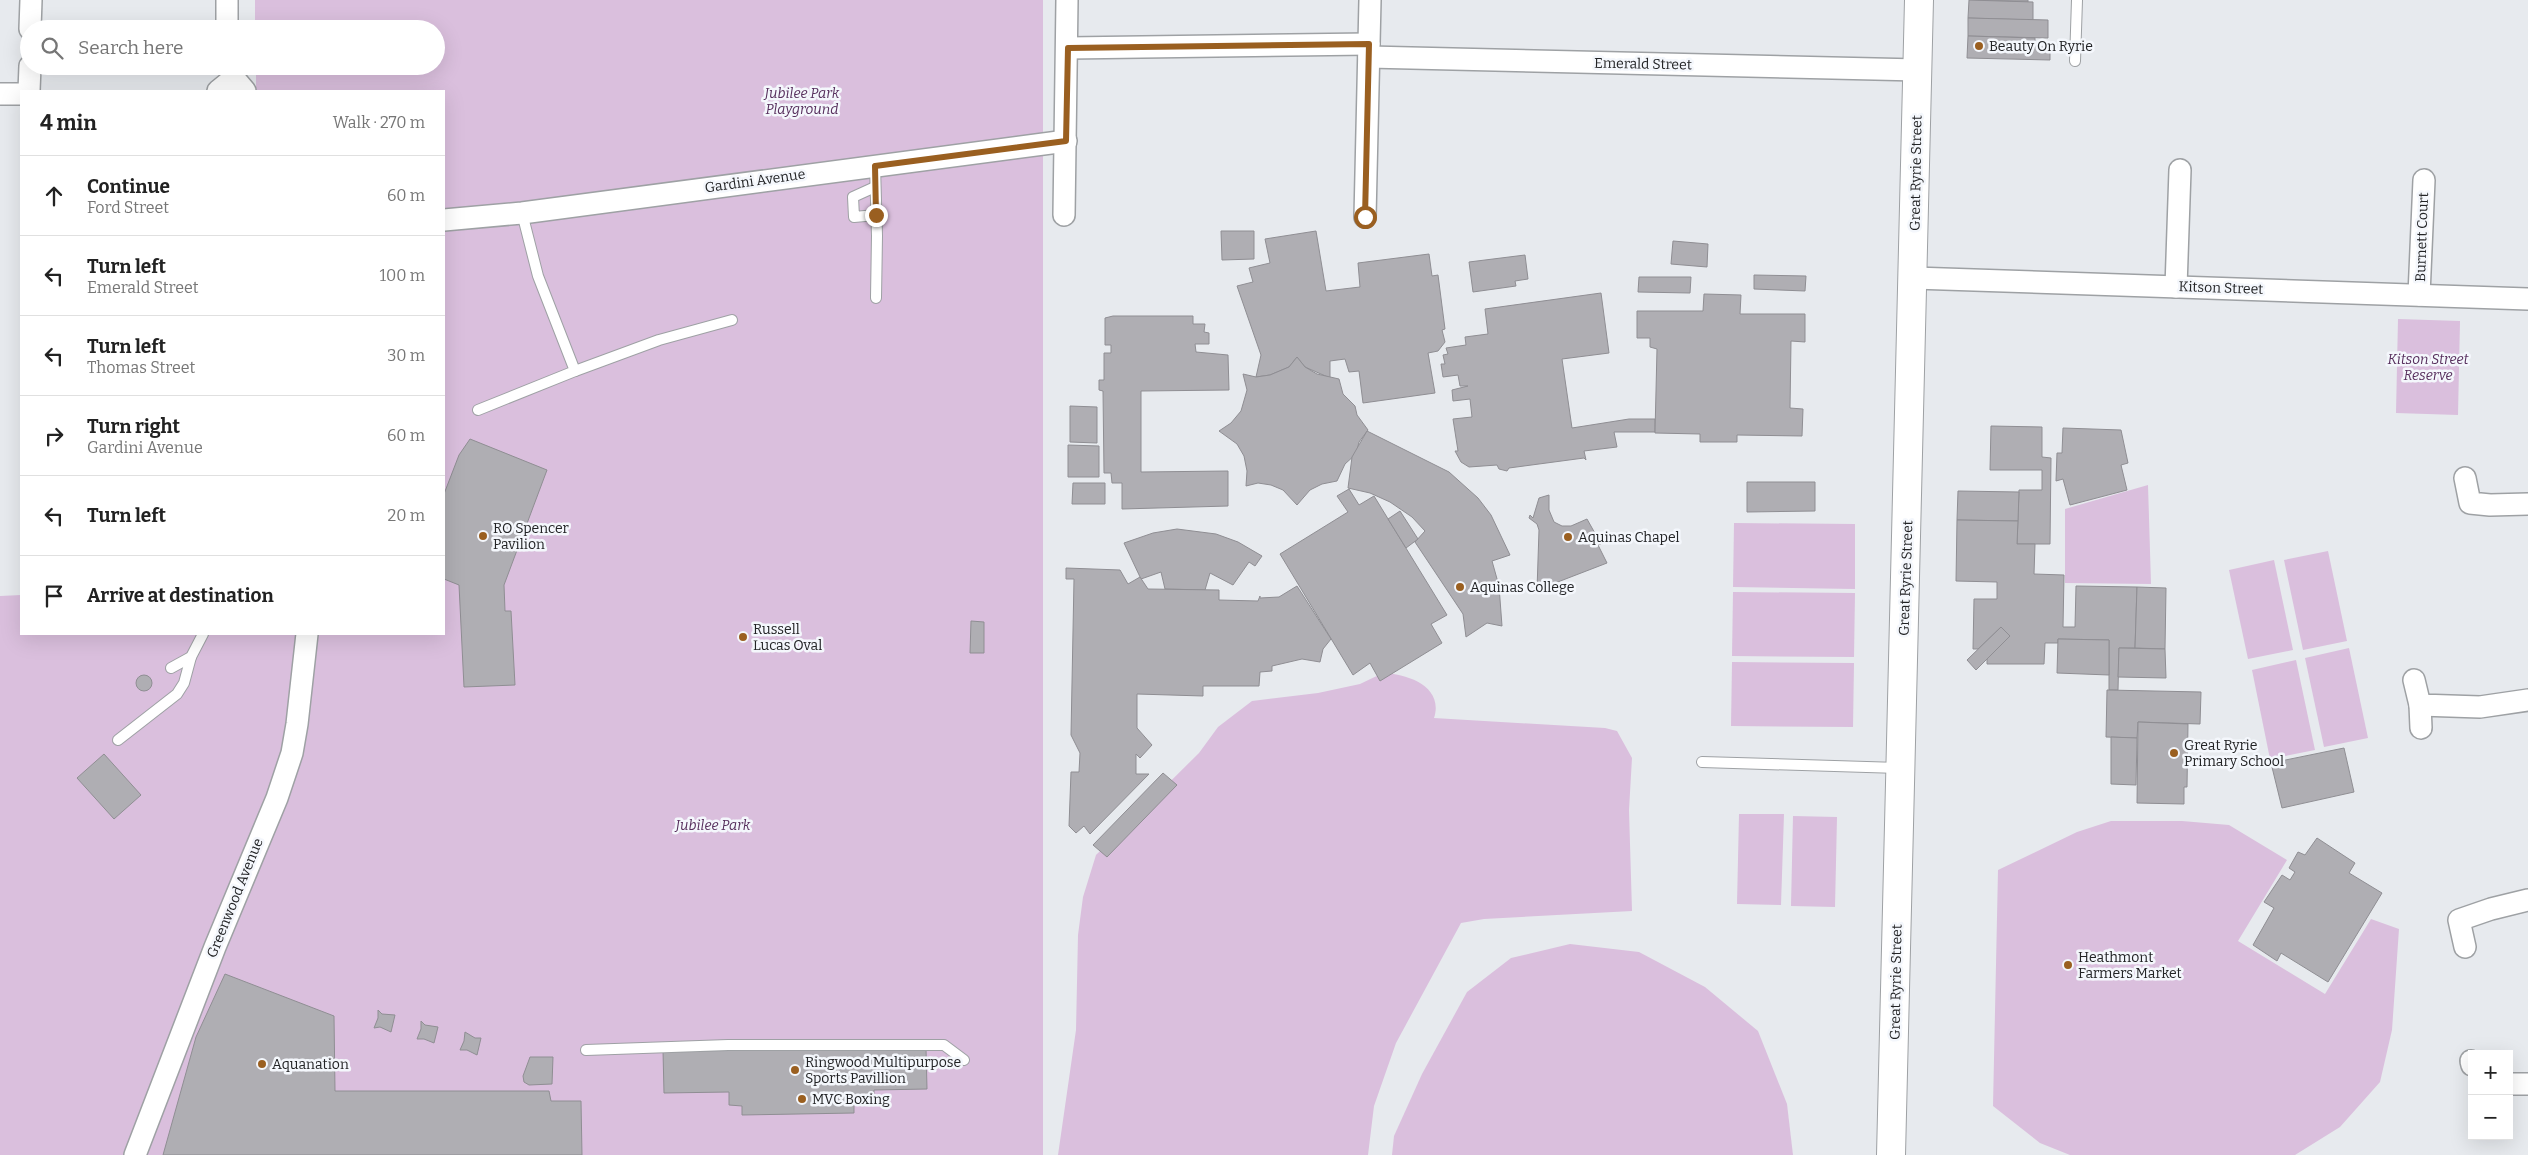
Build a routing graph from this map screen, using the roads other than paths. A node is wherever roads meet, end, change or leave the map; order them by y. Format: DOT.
graph roads {
  1 [pos="31,0"];
  2 [pos="227,0"];
  3 [pos="1068,0"];
  4 [pos="1370,0"];
  5 [pos="1919,0"];
  6 [pos="2077,0"];
  7 [pos="30,20"];
  8 [pos="227,20"];
  9 [pos="1068,48"];
  10 [pos="1369,51"];
  11 [pos="2075,61"];
  12 [pos="1918,70"];
  13 [pos="30,75"];
  14 [pos="29,90"];
  15 [pos="0,94"];
  16 [pos="20,94"];
  17 [pos="1066,141"];
  18 [pos="875,166"];
  19 [pos="2180,170"];
  20 [pos="2424,180"];
  21 [pos="875,187"];
  22 [pos="522,213"];
  23 [pos="876,215"];
  24 [pos="1064,215"];
  25 [pos="445,220"];
  26 [pos="1365,221"];
  27 [pos="1914,278"];
  28 [pos="2176,287"];
  29 [pos="2420,295"];
  30 [pos="876,298"];
  31 [pos="2528,299"];
  32 [pos="732,320"];
  33 [pos="575,371"];
  34 [pos="478,410"];
  35 [pos="2465,478"];
  36 [pos="2528,504"];
  37 [pos="202,635"];
  38 [pos="307,635"];
  39 [pos="191,657"];
  40 [pos="171,668"];
  41 [pos="2414,680"];
  42 [pos="2528,700"];
  43 [pos="2420,705"];
  44 [pos="2421,728"];
  45 [pos="118,740"];
  46 [pos="1702,762"];
  47 [pos="1902,768"];
  48 [pos="2528,900"];
  49 [pos="2464,947"];
  50 [pos="586,1050"];
  51 [pos="964,1060"];
  52 [pos="2513,1084"];
  53 [pos="2528,1084"];
  54 [pos="135,1155"];
  55 [pos="1891,1155"];
  1 -- 7 [label="street"];
  2 -- 8 [label="street"];
  3 -- 9 [label="street"];
  4 -- 10 [label="street"];
  5 -- 12 [label="main road, Great Ryrie Street"];
  6 -- 11 [label="lane"];
  9 -- 10 [label="street, Emerald Street"];
  9 -- 17 [label="street"];
  10 -- 12 [label="street, Emerald Street"];
  10 -- 26 [label="street"];
  12 -- 27 [label="main road, Great Ryrie Street"];
  13 -- 14 [label="street"];
  15 -- 16 [label="street"];
  17 -- 18 [label="street, Gardini Avenue"];
  17 -- 24 [label="street"];
  18 -- 21 [label="lane"];
  18 -- 22 [label="street, Gardini Avenue"];
  19 -- 28 [label="street"];
  20 -- 29 [label="street, Burnett Court"];
  21 -- 23 [label="lane"];
  21 -- 23 [label="lane"];
  22 -- 25 [label="street, Gardini Avenue"];
  22 -- 33 [label="lane"];
  23 -- 30 [label="lane"];
  27 -- 28 [label="street, Kitson Street"];
  27 -- 47 [label="main road, Great Ryrie Street"];
  28 -- 29 [label="street, Kitson Street"];
  29 -- 31 [label="street, Kitson Street"];
  32 -- 33 [label="lane"];
  33 -- 34 [label="lane"];
  35 -- 36 [label="street"];
  37 -- 39 [label="lane"];
  38 -- 54 [label="street, Greenwood Avenue"];
  39 -- 40 [label="lane"];
  39 -- 45 [label="lane"];
  41 -- 43 [label="street"];
  42 -- 43 [label="street"];
  43 -- 44 [label="street"];
  46 -- 47 [label="lane"];
  47 -- 55 [label="main road, Great Ryrie Street"];
  48 -- 49 [label="street"];
  50 -- 51 [label="lane"];
  52 -- 53 [label="street"];
}
